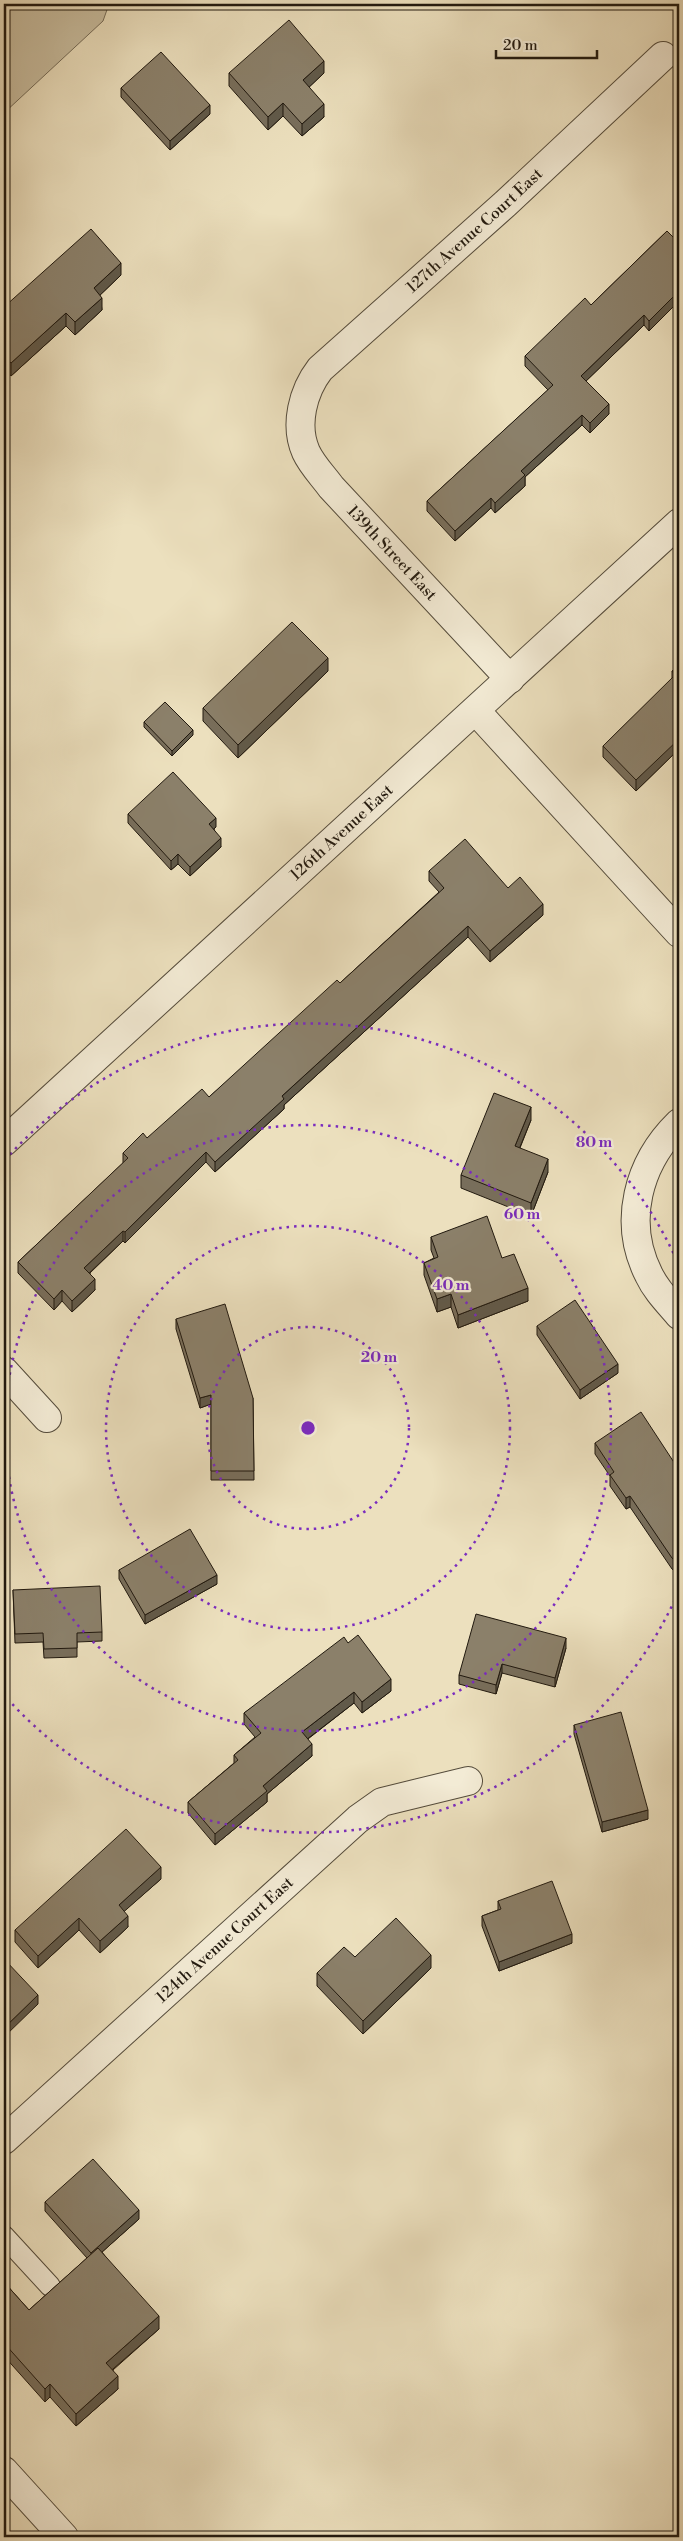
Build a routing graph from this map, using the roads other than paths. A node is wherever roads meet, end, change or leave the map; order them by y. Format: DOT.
graph roads {
  1 [pos="663,56"];
  2 [pos="302,414"];
  3 [pos="679,523"];
  4 [pos="510,679"];
  5 [pos="476,711"];
  6 [pos="679,933"];
  7 [pos="679,1123"];
  8 [pos="4,1142"];
  9 [pos="679,1315"];
  10 [pos="4,1371"];
  11 [pos="47,1418"];
  12 [pos="468,1781"];
  13 [pos="4,2140"];
  14 [pos="4,2236"];
  15 [pos="50,2286"];
  16 [pos="4,2471"];
  17 [pos="64,2537"];
  1 -- 2 [label="street, 127th Avenue Court East"];
  2 -- 4 [label="street, 139th Street East"];
  3 -- 4 [label="street, 126th Avenue East"];
  4 -- 5 [label="street, 126th Avenue East"];
  5 -- 6 [label="street"];
  5 -- 8 [label="street, 126th Avenue East"];
  7 -- 9 [label="street"];
  10 -- 11 [label="street"];
  12 -- 13 [label="street, 124th Avenue Court East"];
  14 -- 15 [label="lane"];
  16 -- 17 [label="street"];
}
